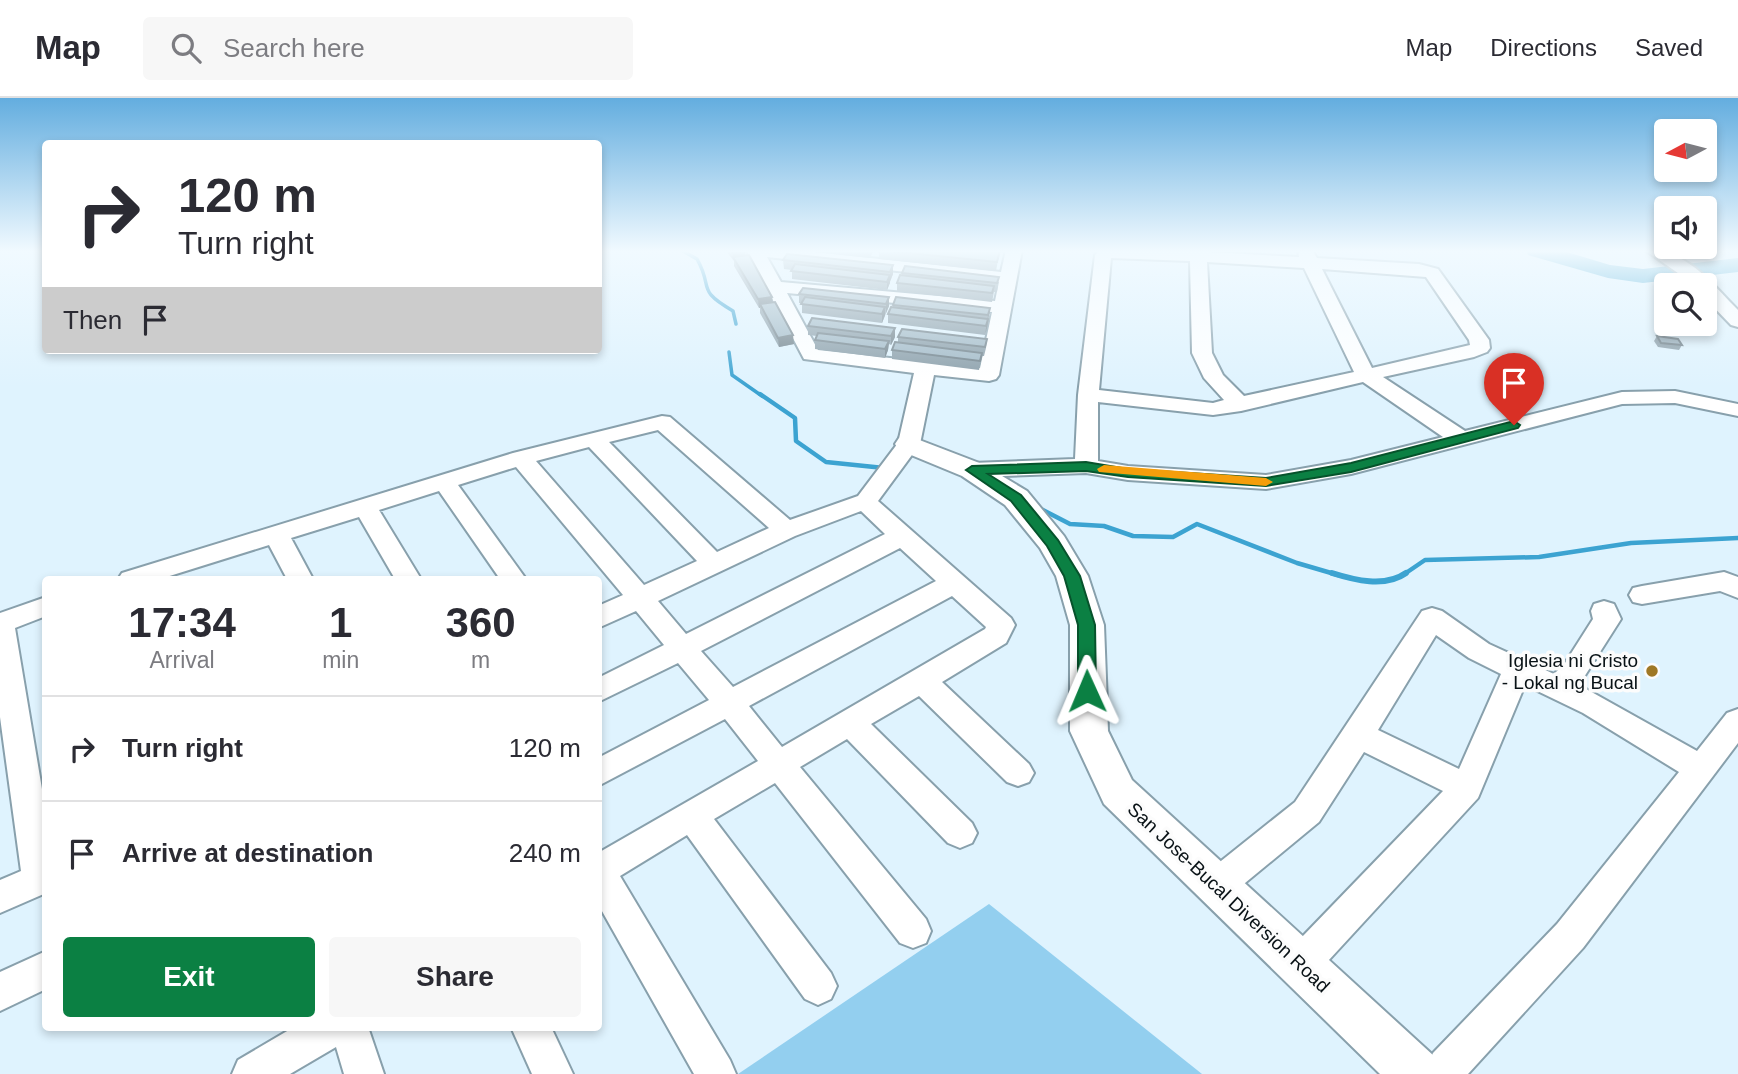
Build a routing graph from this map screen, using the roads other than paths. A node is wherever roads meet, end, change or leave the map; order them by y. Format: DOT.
graph roads {
  1 [pos="779,296"];
  2 [pos="872,296"];
  3 [pos="1006,296"];
  4 [pos="1099,296"];
  5 [pos="1200,296"];
  6 [pos="1327,296"];
  7 [pos="1447,296"];
  8 [pos="1717,299"];
  9 [pos="1004,307"];
  10 [pos="1738,321"];
  11 [pos="793,322"];
  12 [pos="820,325"];
  13 [pos="925,369"];
  14 [pos="1366,374"];
  15 [pos="1088,395"];
  16 [pos="1241,405"];
  17 [pos="1738,410"];
  18 [pos="1460,438"];
  19 [pos="594,440"];
  20 [pos="904,452"];
  21 [pos="521,458"];
  22 [pos="1086,466"];
  23 [pos="972,470"];
  24 [pos="444,482"];
  25 [pos="875,491"];
  26 [pos="365,507"];
  27 [pos="786,530"];
  28 [pos="276,534"];
  29 [pos="901,535"];
  30 [pos="714,564"];
  31 [pos="185,571"];
  32 [pos="151,576"];
  33 [pos="298,576"];
  34 [pos="406,576"];
  35 [pos="511,576"];
  36 [pos="954,583"];
  37 [pos="1738,589"];
  38 [pos="1642,595"];
  39 [pos="639,599"];
  40 [pos="42,608"];
  41 [pos="1604,611"];
  42 [pos="602,616"];
  43 [pos="1,623"];
  44 [pos="682,648"];
  45 [pos="1517,670"];
  46 [pos="922,681"];
  47 [pos="602,689"];
  48 [pos="1558,689"];
  49 [pos="729,703"];
  50 [pos="1738,721"];
  51 [pos="851,723"];
  52 [pos="1359,735"];
  53 [pos="779,764"];
  54 [pos="1699,768"];
  55 [pos="602,771"];
  56 [pos="1018,773"];
  57 [pos="1467,788"];
  58 [pos="692,816"];
  59 [pos="960,833"];
  60 [pos="602,869"];
  61 [pos="1233,872"];
  62 [pos="42,878"];
  63 [pos="602,878"];
  64 [pos="0,897"];
  65 [pos="914,931"];
  66 [pos="1315,949"];
  67 [pos="42,971"];
  68 [pos="818,986"];
  69 [pos="0,992"];
  70 [pos="325,1031"];
  71 [pos="350,1031"];
  72 [pos="532,1031"];
  73 [pos="1432,1070"];
  74 [pos="252,1074"];
  75 [pos="364,1074"];
  76 [pos="553,1074"];
  77 [pos="716,1074"];
  1 -- 11 [label="street"];
  2 -- 9 [label="street"];
  3 -- 9 [label="street"];
  4 -- 15 [label="street"];
  5 -- 16 [label="street"];
  6 -- 14 [label="street"];
  7 -- 14 [label="street"];
  8 -- 10 [label="street"];
  9 -- 13 [label="street"];
  11 -- 12 [label="street"];
  11 -- 13 [label="street"];
  13 -- 20 [label="street"];
  14 -- 16 [label="street"];
  14 -- 18 [label="street"];
  15 -- 16 [label="street"];
  15 -- 22 [label="street"];
  17 -- 18 [label="street"];
  18 -- 22 [label="street"];
  19 -- 21 [label="street"];
  19 -- 27 [label="street"];
  19 -- 30 [label="street"];
  20 -- 23 [label="main road, San Jose-Bucal Diversion Road"];
  20 -- 25 [label="street"];
  21 -- 24 [label="street"];
  21 -- 39 [label="street"];
  22 -- 23 [label="street"];
  23 -- 73 [label="main road, San Jose-Bucal Diversion Road"];
  24 -- 26 [label="street"];
  24 -- 35 [label="street"];
  25 -- 27 [label="street"];
  25 -- 29 [label="street"];
  26 -- 28 [label="street"];
  26 -- 34 [label="street"];
  27 -- 30 [label="street"];
  28 -- 31 [label="street"];
  28 -- 33 [label="street"];
  29 -- 36 [label="street"];
  29 -- 44 [label="street"];
  30 -- 39 [label="street"];
  31 -- 32 [label="street"];
  36 -- 46 [label="street"];
  36 -- 49 [label="street"];
  37 -- 38 [label="street"];
  39 -- 42 [label="street"];
  39 -- 44 [label="street"];
  40 -- 43 [label="street"];
  41 -- 48 [label="street"];
  43 -- 62 [label="street"];
  44 -- 47 [label="street"];
  44 -- 49 [label="street"];
  45 -- 48 [label="street"];
  45 -- 52 [label="street"];
  45 -- 57 [label="street"];
  46 -- 51 [label="street"];
  46 -- 56 [label="street"];
  48 -- 54 [label="street"];
  49 -- 53 [label="street"];
  49 -- 55 [label="street"];
  50 -- 54 [label="street"];
  51 -- 53 [label="street"];
  51 -- 59 [label="street"];
  52 -- 57 [label="street"];
  52 -- 61 [label="street"];
  53 -- 58 [label="street"];
  53 -- 65 [label="street"];
  54 -- 73 [label="street"];
  57 -- 66 [label="street"];
  58 -- 60 [label="street"];
  58 -- 68 [label="street"];
  62 -- 64 [label="street"];
  63 -- 77 [label="street"];
  67 -- 69 [label="street"];
  70 -- 74 [label="street"];
  71 -- 75 [label="street"];
  72 -- 76 [label="street"];
}
